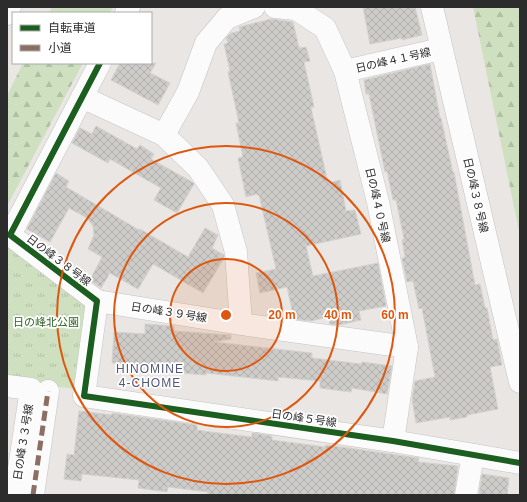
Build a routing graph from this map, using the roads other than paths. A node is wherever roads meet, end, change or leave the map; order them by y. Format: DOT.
graph roads {
  1 [pos="10,7"];
  2 [pos="254,7"];
  3 [pos="275,7"];
  4 [pos="432,7"];
  5 [pos="7,14"];
  6 [pos="442,49"];
  7 [pos="99,64"];
  8 [pos="345,70"];
  9 [pos="82,97"];
  10 [pos="164,135"];
  11 [pos="97,301"];
  12 [pos="241,324"];
  13 [pos="407,347"];
  14 [pos="520,382"];
  15 [pos="7,386"];
  16 [pos="48,391"];
  17 [pos="393,441"];
  18 [pos="473,455"];
  19 [pos="520,463"];
  20 [pos="15,495"];
  21 [pos="33,495"];
  22 [pos="466,495"];
  1 -- 5 [label="street"];
  2 -- 10 [label="street"];
  3 -- 8 [label="street, 日の峰４０号線"];
  4 -- 6 [label="street, 日の峰３８号線"];
  6 -- 8 [label="street, 日の峰４１号線"];
  6 -- 14 [label="street, 日の峰３８号線"];
  7 -- 9 [label="street, 日の峰３８号線"];
  8 -- 13 [label="street, 日の峰４０号線"];
  9 -- 10 [label="street"];
  9 -- 11 [label="street, 日の峰３８号線"];
  10 -- 12 [label="street"];
  11 -- 12 [label="street, 日の峰３９号線"];
  11 -- 17 [label="street, 日の峰５号線"];
  12 -- 13 [label="street, 日の峰３９号線"];
  13 -- 17 [label="street, 日の峰４０号線"];
  15 -- 20 [label="street, 日の峰３３号線"];
  16 -- 21 [label="street"];
  17 -- 18 [label="street, 日の峰５号線"];
  18 -- 19 [label="street, 日の峰５号線"];
  18 -- 22 [label="street"];
}
